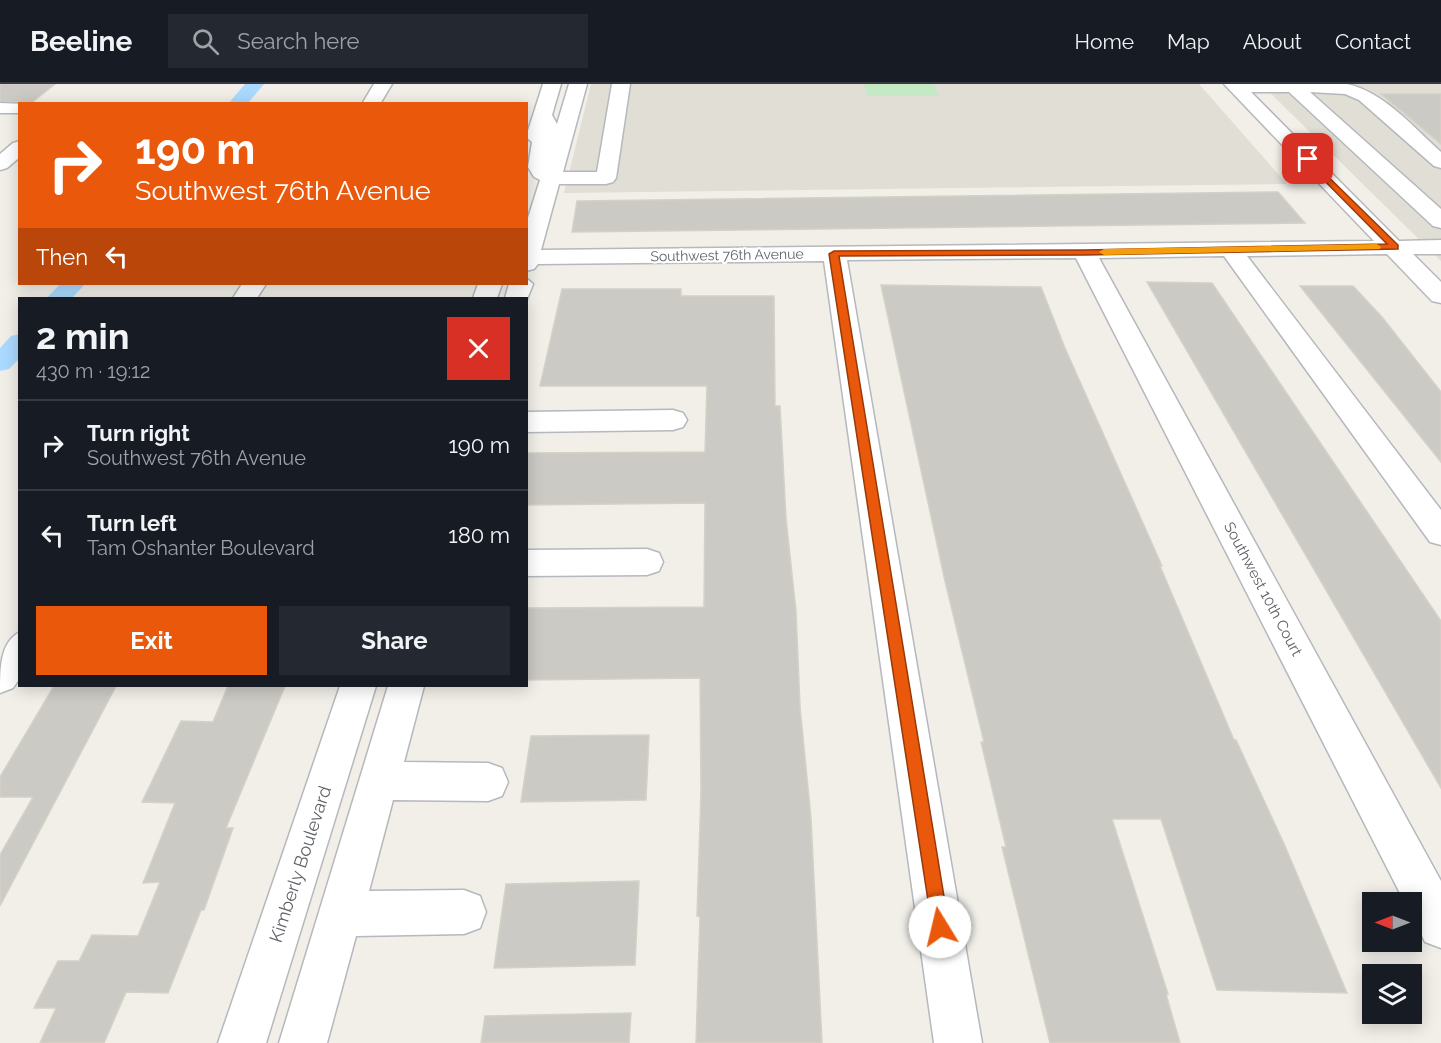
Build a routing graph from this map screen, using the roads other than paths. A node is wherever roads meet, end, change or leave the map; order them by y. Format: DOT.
graph roads {
  1 [pos="383,84"];
  2 [pos="552,84"];
  3 [pos="1234,85"];
  4 [pos="1293,86"];
  5 [pos="596,97"];
  6 [pos="372,102"];
  7 [pos="0,108"];
  8 [pos="18,108"];
  9 [pos="543,115"];
  10 [pos="18,149"];
  11 [pos="528,161"];
  12 [pos="1441,162"];
  13 [pos="0,164"];
  14 [pos="551,178"];
  15 [pos="1441,222"];
  16 [pos="1395,247"];
  17 [pos="1441,247"];
  18 [pos="1231,250"];
  19 [pos="1085,253"];
  20 [pos="834,254"];
  21 [pos="528,256"];
  22 [pos="528,259"];
  23 [pos="1441,296"];
  24 [pos="672,420"];
  25 [pos="528,422"];
  26 [pos="1431,505"];
  27 [pos="1441,533"];
  28 [pos="647,562"];
  29 [pos="528,563"];
  30 [pos="18,650"];
  31 [pos="0,677"];
  32 [pos="358,687"];
  33 [pos="405,687"];
  34 [pos="378,781"];
  35 [pos="488,782"];
  36 [pos="464,912"];
  37 [pos="339,915"];
  38 [pos="1441,926"];
  39 [pos="242,1043"];
  40 [pos="303,1043"];
  41 [pos="958,1043"];
  1 -- 6 [label="street"];
  2 -- 9 [label="street"];
  3 -- 4 [label="street"];
  3 -- 16 [label="street"];
  4 -- 12 [label="street"];
  4 -- 15 [label="street"];
  5 -- 14 [label="street"];
  5 -- 14 [label="street"];
  7 -- 8 [label="street"];
  9 -- 11 [label="street"];
  9 -- 14 [label="street"];
  10 -- 13 [label="street"];
  14 -- 21 [label="street"];
  16 -- 17 [label="street, Southwest 76th Avenue"];
  16 -- 18 [label="street, Southwest 76th Avenue"];
  16 -- 23 [label="street"];
  18 -- 19 [label="street, Southwest 76th Avenue"];
  18 -- 26 [label="street"];
  19 -- 20 [label="street, Southwest 76th Avenue"];
  19 -- 38 [label="street, Southwest 10th Court"];
  20 -- 22 [label="street, Southwest 76th Avenue"];
  20 -- 41 [label="street"];
  24 -- 25 [label="street"];
  26 -- 27 [label="street"];
  28 -- 29 [label="street"];
  30 -- 31 [label="street"];
  32 -- 39 [label="street, Kimberly Boulevard"];
  33 -- 34 [label="street"];
  34 -- 35 [label="street"];
  34 -- 37 [label="street"];
  36 -- 37 [label="street"];
  37 -- 40 [label="street"];
}
